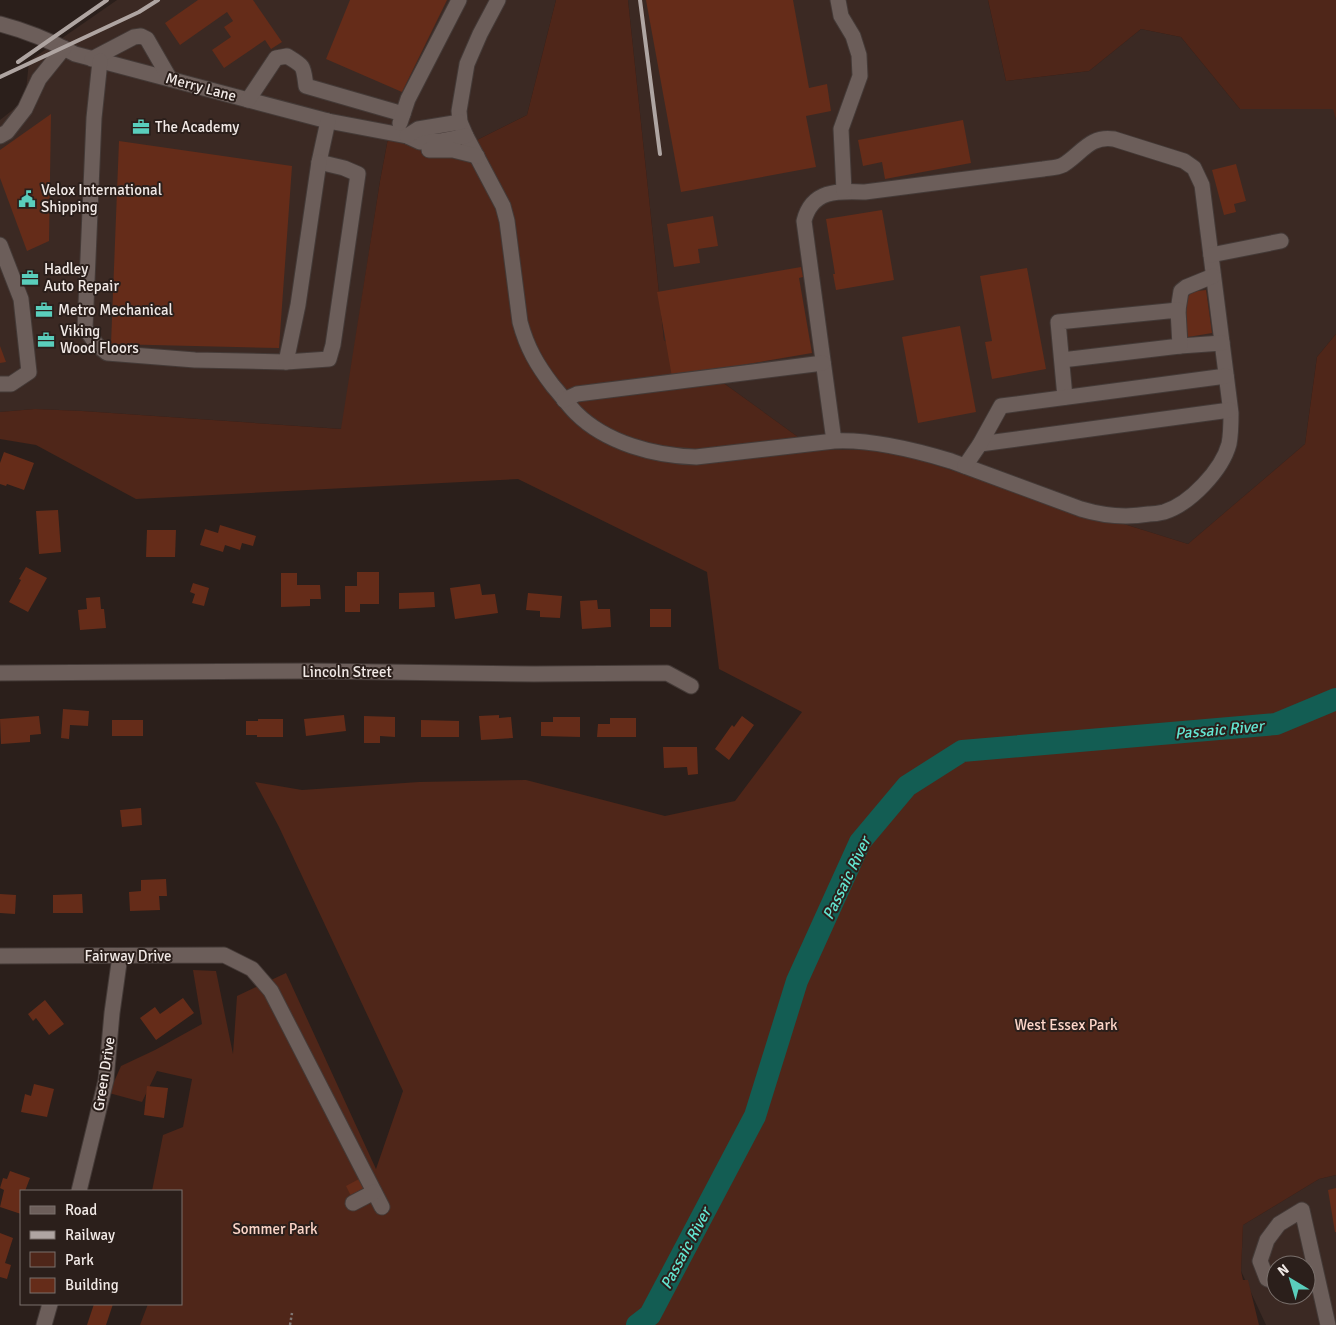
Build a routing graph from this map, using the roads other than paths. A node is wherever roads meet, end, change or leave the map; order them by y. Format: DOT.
graph roads {
  1 [pos="459,0"];
  2 [pos="498,0"];
  3 [pos="838,0"];
  4 [pos="0,24"];
  5 [pos="64,48"];
  6 [pos="96,60"];
  7 [pos="170,79"];
  8 [pos="248,100"];
  9 [pos="403,114"];
  10 [pos="328,120"];
  11 [pos="460,122"];
  12 [pos="402,135"];
  13 [pos="0,136"];
  14 [pos="466,136"];
  15 [pos="477,156"];
  16 [pos="319,162"];
  17 [pos="844,192"];
  18 [pos="1281,241"];
  19 [pos="0,244"];
  20 [pos="1210,255"];
  21 [pos="1213,276"];
  22 [pos="1178,310"];
  23 [pos="1222,343"];
  24 [pos="1180,346"];
  25 [pos="1062,360"];
  26 [pos="286,362"];
  27 [pos="823,363"];
  28 [pos="1226,376"];
  29 [pos="0,384"];
  30 [pos="1065,397"];
  31 [pos="564,400"];
  32 [pos="1230,410"];
  33 [pos="834,441"];
  34 [pos="980,444"];
  35 [pos="965,466"];
  36 [pos="0,673"];
  37 [pos="691,686"];
  38 [pos="0,956"];
  39 [pos="120,956"];
  40 [pos="80,1190"];
  41 [pos="374,1192"];
  42 [pos="353,1203"];
  43 [pos="382,1206"];
  44 [pos="1308,1255"];
  45 [pos="1266,1276"];
  46 [pos="1316,1294"];
  47 [pos="50,1305"];
  48 [pos="44,1325"];
  49 [pos="1328,1325"];
  1 -- 9 [label="street"];
  2 -- 11 [label="street"];
  3 -- 17 [label="street"];
  4 -- 5 [label="street, Merry Lane"];
  5 -- 6 [label="street, Merry Lane"];
  5 -- 13 [label="street"];
  6 -- 7 [label="street, Merry Lane"];
  6 -- 7 [label="street"];
  6 -- 26 [label="street"];
  7 -- 8 [label="street, Merry Lane"];
  8 -- 9 [label="street"];
  8 -- 10 [label="street, Merry Lane"];
  9 -- 12 [label="street"];
  10 -- 12 [label="street, Merry Lane"];
  10 -- 16 [label="street"];
  11 -- 12 [label="street"];
  11 -- 14 [label="street"];
  12 -- 14 [label="street, Merry Lane"];
  12 -- 15 [label="street"];
  14 -- 15 [label="street"];
  15 -- 31 [label="street"];
  16 -- 26 [label="street"];
  16 -- 26 [label="street"];
  17 -- 20 [label="street"];
  17 -- 27 [label="street"];
  18 -- 20 [label="street"];
  19 -- 29 [label="street"];
  20 -- 21 [label="street"];
  21 -- 22 [label="street"];
  21 -- 23 [label="street"];
  22 -- 24 [label="street"];
  22 -- 25 [label="street"];
  23 -- 24 [label="street"];
  23 -- 28 [label="street"];
  24 -- 25 [label="street"];
  25 -- 30 [label="street"];
  27 -- 31 [label="street"];
  27 -- 33 [label="street"];
  28 -- 30 [label="street"];
  28 -- 32 [label="street"];
  30 -- 34 [label="street"];
  31 -- 33 [label="street"];
  32 -- 34 [label="street"];
  32 -- 35 [label="street"];
  33 -- 35 [label="street"];
  34 -- 35 [label="street"];
  36 -- 37 [label="street, Lincoln Street"];
  38 -- 39 [label="street, Fairway Drive"];
  39 -- 40 [label="street, Green Drive"];
  39 -- 41 [label="street, Fairway Drive"];
  41 -- 42 [label="street"];
  41 -- 43 [label="street"];
  44 -- 45 [label="street"];
  46 -- 49 [label="street"];
  47 -- 48 [label="street"];
}
